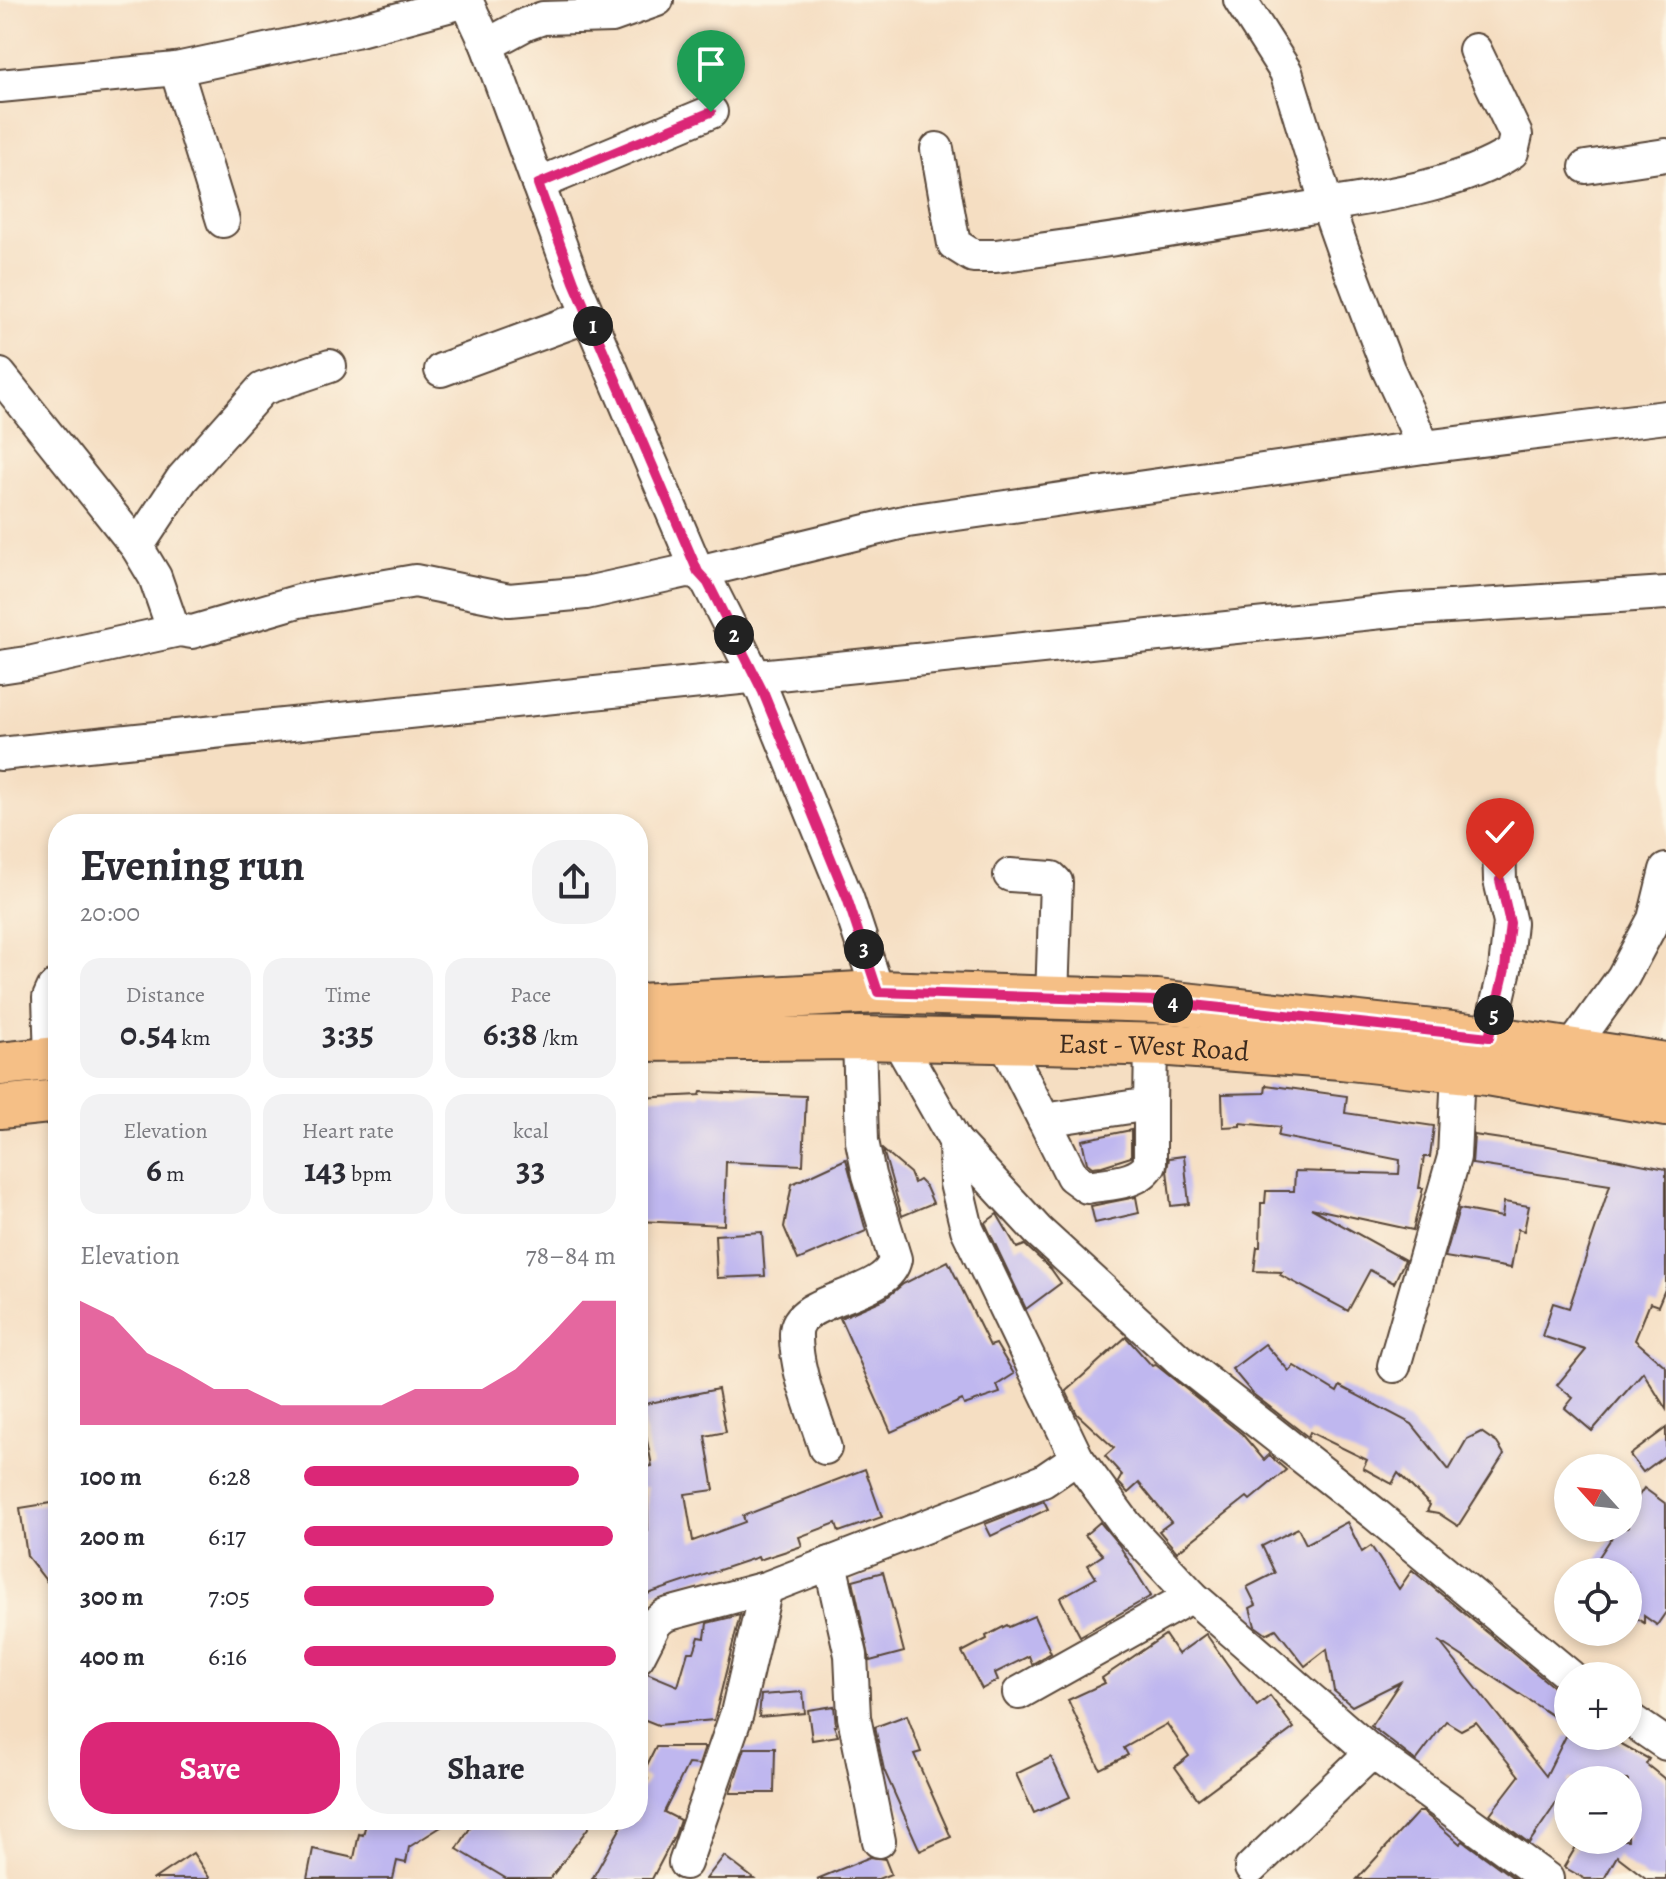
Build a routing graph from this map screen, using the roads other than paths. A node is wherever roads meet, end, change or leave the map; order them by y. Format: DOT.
graph roads {
  1 [pos="466,0"];
  2 [pos="657,0"];
  3 [pos="1240,0"];
  4 [pos="487,45"];
  5 [pos="1475,50"];
  6 [pos="176,69"];
  7 [pos="0,86"];
  8 [pos="711,112"];
  9 [pos="937,149"];
  10 [pos="1666,155"];
  11 [pos="1586,167"];
  12 [pos="538,184"];
  13 [pos="1327,205"];
  14 [pos="223,221"];
  15 [pos="588,316"];
  16 [pos="330,366"];
  17 [pos="441,370"];
  18 [pos="0,375"];
  19 [pos="1666,417"];
  20 [pos="1424,447"];
  21 [pos="137,547"];
  22 [pos="698,572"];
  23 [pos="1666,593"];
  24 [pos="179,630"];
  25 [pos="0,667"];
  26 [pos="754,675"];
  27 [pos="0,754"];
  28 [pos="1499,844"];
  29 [pos="1666,870"];
  30 [pos="1010,875"];
  31 [pos="878,992"];
  32 [pos="1052,998"];
  33 [pos="648,1004"];
  34 [pos="1489,1037"];
  35 [pos="878,1038"];
  36 [pos="648,1040"];
  37 [pos="1004,1041"];
  38 [pos="1151,1044"];
  39 [pos="1571,1049"];
  40 [pos="48,1060"];
  41 [pos="0,1064"];
  42 [pos="1666,1064"];
  43 [pos="1458,1071"];
  44 [pos="48,1102"];
  45 [pos="1150,1104"];
  46 [pos="1666,1105"];
  47 [pos="0,1107"];
  48 [pos="1044,1120"];
  49 [pos="955,1141"];
  50 [pos="1394,1366"];
  51 [pos="825,1448"];
  52 [pos="1077,1458"];
  53 [pos="830,1563"];
  54 [pos="766,1588"];
  55 [pos="1192,1596"];
  56 [pos="648,1638"];
  57 [pos="1554,1663"];
  58 [pos="1019,1693"];
  59 [pos="1642,1728"];
  60 [pos="1666,1744"];
  61 [pos="1372,1752"];
  62 [pos="879,1841"];
  63 [pos="685,1863"];
  64 [pos="1251,1868"];
  65 [pos="1547,1879"];
  1 -- 4 [label="street"];
  1 -- 6 [label="street"];
  2 -- 4 [label="street"];
  3 -- 13 [label="street"];
  4 -- 12 [label="street"];
  5 -- 13 [label="street"];
  6 -- 7 [label="street"];
  6 -- 14 [label="street"];
  8 -- 12 [label="street"];
  9 -- 13 [label="street"];
  10 -- 11 [label="street"];
  12 -- 15 [label="street"];
  13 -- 20 [label="street"];
  15 -- 17 [label="street"];
  15 -- 22 [label="street"];
  16 -- 21 [label="street"];
  18 -- 21 [label="street"];
  19 -- 20 [label="street"];
  20 -- 22 [label="street"];
  21 -- 24 [label="street"];
  22 -- 24 [label="street"];
  22 -- 26 [label="street"];
  23 -- 26 [label="street"];
  24 -- 25 [label="street"];
  26 -- 27 [label="street"];
  26 -- 31 [label="street"];
  28 -- 34 [label="street"];
  29 -- 39 [label="street"];
  30 -- 32 [label="street"];
  31 -- 32 [label="main road, East - West Road"];
  31 -- 33 [label="main road, East - West Road"];
  32 -- 34 [label="main road, East - West Road"];
  34 -- 39 [label="main road, East - West Road"];
  35 -- 36 [label="main road, East - West Road"];
  35 -- 37 [label="main road, East - West Road"];
  35 -- 49 [label="street"];
  35 -- 51 [label="street"];
  37 -- 38 [label="main road, East - West Road"];
  37 -- 48 [label="street"];
  38 -- 43 [label="main road, East - West Road"];
  38 -- 45 [label="street"];
  39 -- 42 [label="main road, East - West Road"];
  40 -- 41 [label="main road"];
  43 -- 46 [label="main road, East - West Road"];
  43 -- 50 [label="street"];
  44 -- 47 [label="main road"];
  45 -- 48 [label="street"];
  45 -- 48 [label="street"];
  49 -- 52 [label="street"];
  49 -- 57 [label="street"];
  52 -- 53 [label="street"];
  52 -- 55 [label="street"];
  53 -- 54 [label="street"];
  53 -- 62 [label="street"];
  54 -- 56 [label="street"];
  54 -- 63 [label="street"];
  55 -- 58 [label="street"];
  55 -- 61 [label="street"];
  59 -- 60 [label="street"];
  61 -- 64 [label="street"];
  61 -- 65 [label="street"];
}
